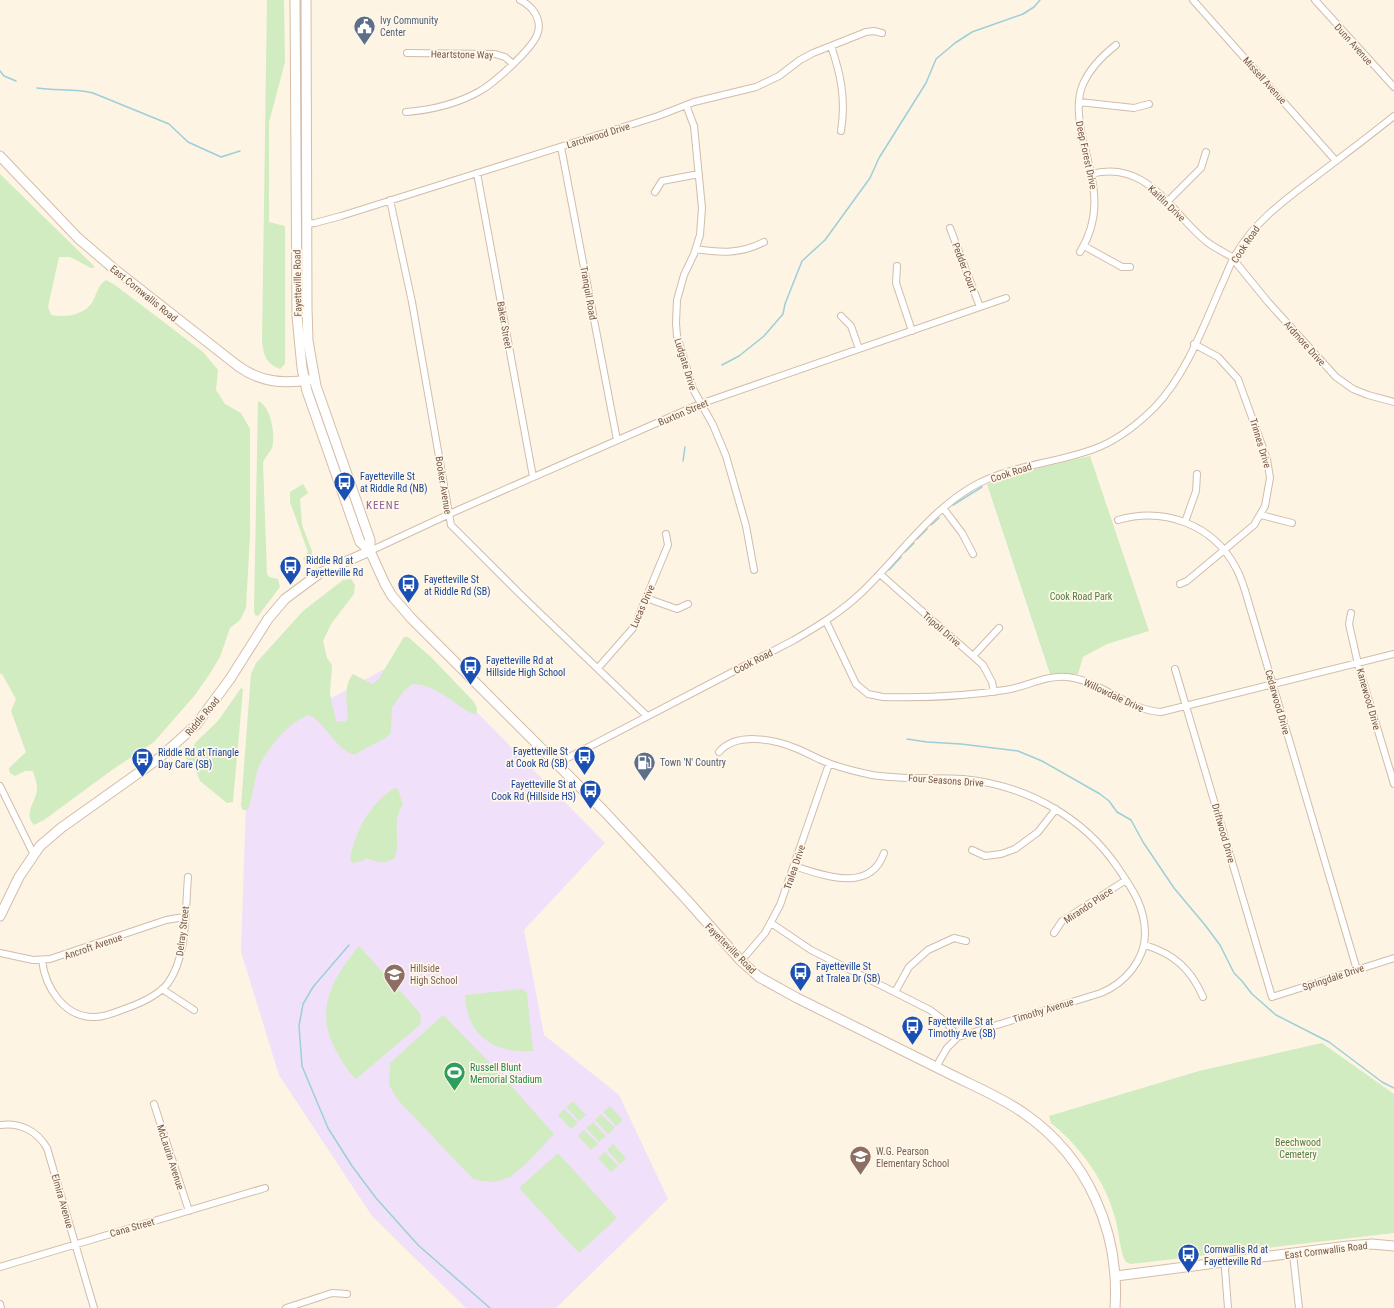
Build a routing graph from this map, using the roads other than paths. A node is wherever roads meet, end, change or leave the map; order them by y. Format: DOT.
graph roads {
  1 [pos="295,0"];
  2 [pos="306,0"];
  3 [pos="520,0"];
  4 [pos="1193,0"];
  5 [pos="1315,0"];
  6 [pos="882,34"];
  7 [pos="1116,45"];
  8 [pos="831,46"];
  9 [pos="407,53"];
  10 [pos="513,64"];
  11 [pos="1394,86"];
  12 [pos="1079,102"];
  13 [pos="1149,104"];
  14 [pos="686,105"];
  15 [pos="406,112"];
  16 [pos="1394,116"];
  17 [pos="841,131"];
  18 [pos="561,147"];
  19 [pos="1206,152"];
  20 [pos="0,156"];
  21 [pos="1336,161"];
  22 [pos="477,173"];
  23 [pos="699,174"];
  24 [pos="1091,174"];
  25 [pos="655,192"];
  26 [pos="390,200"];
  27 [pos="1168,202"];
  28 [pos="306,224"];
  29 [pos="950,228"];
  30 [pos="764,242"];
  31 [pos="696,249"];
  32 [pos="1233,258"];
  33 [pos="897,266"];
  34 [pos="1130,267"];
  35 [pos="1006,298"];
  36 [pos="980,307"];
  37 [pos="841,316"];
  38 [pos="912,331"];
  39 [pos="1194,344"];
  40 [pos="859,349"];
  41 [pos="314,379"];
  42 [pos="304,381"];
  43 [pos="1394,402"];
  44 [pos="700,404"];
  45 [pos="617,440"];
  46 [pos="1197,474"];
  47 [pos="533,477"];
  48 [pos="943,508"];
  49 [pos="448,515"];
  50 [pos="1261,515"];
  51 [pos="1118,520"];
  52 [pos="1185,522"];
  53 [pos="1292,523"];
  54 [pos="666,534"];
  55 [pos="1225,550"];
  56 [pos="370,551"];
  57 [pos="973,554"];
  58 [pos="754,570"];
  59 [pos="880,574"];
  60 [pos="1180,584"];
  61 [pos="646,598"];
  62 [pos="688,604"];
  63 [pos="1351,613"];
  64 [pos="826,621"];
  65 [pos="999,628"];
  66 [pos="1394,654"];
  67 [pos="973,656"];
  68 [pos="1359,663"];
  69 [pos="598,668"];
  70 [pos="1176,669"];
  71 [pos="1273,684"];
  72 [pos="994,692"];
  73 [pos="1187,706"];
  74 [pos="647,716"];
  75 [pos="719,752"];
  76 [pos="556,764"];
  77 [pos="829,764"];
  78 [pos="1394,784"];
  79 [pos="0,786"];
  80 [pos="1056,809"];
  81 [pos="972,850"];
  82 [pos="884,853"];
  83 [pos="34,855"];
  84 [pos="794,866"];
  85 [pos="188,876"];
  86 [pos="1126,880"];
  87 [pos="0,916"];
  88 [pos="184,917"];
  89 [pos="771,923"];
  90 [pos="1054,933"];
  91 [pos="966,941"];
  92 [pos="1145,945"];
  93 [pos="0,953"];
  94 [pos="1394,958"];
  95 [pos="42,960"];
  96 [pos="741,961"];
  97 [pos="1357,970"];
  98 [pos="162,989"];
  99 [pos="895,992"];
  100 [pos="1204,997"];
  101 [pos="1272,997"];
  102 [pos="194,1010"];
  103 [pos="958,1037"];
  104 [pos="936,1067"];
  105 [pos="154,1104"];
  106 [pos="0,1125"];
  107 [pos="265,1188"];
  108 [pos="189,1211"];
  109 [pos="76,1244"];
  110 [pos="1394,1246"];
  111 [pos="1292,1254"];
  112 [pos="1227,1261"];
  113 [pos="0,1267"];
  114 [pos="1116,1276"];
  115 [pos="347,1294"];
  116 [pos="0,1304"];
  117 [pos="1,1308"];
  118 [pos="94,1308"];
  119 [pos="286,1308"];
  120 [pos="1115,1308"];
  121 [pos="1228,1308"];
  122 [pos="1299,1308"];
  1 -- 42 [label="main road, Fayetteville Road"];
  2 -- 28 [label="main road, Fayetteville Road"];
  3 -- 10 [label="street"];
  4 -- 21 [label="street, Missell Avenue"];
  5 -- 11 [label="street, Dunn Avenue"];
  6 -- 8 [label="street, Larchwood Drive"];
  7 -- 12 [label="street, Deep Forest Drive"];
  8 -- 14 [label="street, Larchwood Drive"];
  8 -- 17 [label="street"];
  9 -- 10 [label="street, Heartstone Way"];
  10 -- 15 [label="street"];
  12 -- 13 [label="street"];
  12 -- 24 [label="street, Deep Forest Drive"];
  14 -- 18 [label="street, Larchwood Drive"];
  14 -- 23 [label="street, Ludgate Drive"];
  16 -- 21 [label="street, Cook Road"];
  18 -- 22 [label="street, Larchwood Drive"];
  18 -- 45 [label="street, Tranquil Road"];
  19 -- 27 [label="street"];
  20 -- 42 [label="main road, East Cornwallis Road"];
  21 -- 32 [label="street, Cook Road"];
  22 -- 26 [label="street, Larchwood Drive"];
  22 -- 47 [label="street, Baker Street"];
  23 -- 25 [label="street"];
  23 -- 31 [label="street, Ludgate Drive"];
  24 -- 27 [label="street, Kaitlin Drive"];
  24 -- 34 [label="street, Deep Forest Drive"];
  26 -- 28 [label="street, Larchwood Drive"];
  26 -- 49 [label="street, Booker Avenue"];
  27 -- 32 [label="street, Kaitlin Drive"];
  28 -- 41 [label="main road, Fayetteville Road"];
  29 -- 36 [label="street, Pedder Court"];
  30 -- 31 [label="street"];
  31 -- 44 [label="street, Ludgate Drive"];
  32 -- 39 [label="street, Cook Road"];
  32 -- 43 [label="street, Ardmore Drive"];
  33 -- 38 [label="street"];
  35 -- 36 [label="street, Buxton Street"];
  36 -- 38 [label="street, Buxton Street"];
  37 -- 40 [label="street"];
  38 -- 40 [label="street, Buxton Street"];
  39 -- 48 [label="street, Cook Road"];
  39 -- 50 [label="street, Trinnes Drive"];
  40 -- 44 [label="street, Buxton Street"];
  41 -- 42 [label="main road, East Cornwallis Road"];
  41 -- 56 [label="main road, Fayetteville Road"];
  42 -- 56 [label="main road, Fayetteville Road"];
  44 -- 45 [label="street, Buxton Street"];
  44 -- 58 [label="street, Ludgate Drive"];
  45 -- 47 [label="street, Buxton Street"];
  46 -- 52 [label="street"];
  47 -- 49 [label="street, Buxton Street"];
  48 -- 57 [label="street"];
  48 -- 59 [label="street, Cook Road"];
  49 -- 56 [label="street, Buxton Street"];
  49 -- 69 [label="street, Booker Avenue"];
  50 -- 53 [label="street"];
  50 -- 55 [label="street, Trinnes Drive"];
  51 -- 52 [label="street, Cedarwood Drive"];
  52 -- 55 [label="street, Cedarwood Drive"];
  54 -- 61 [label="street, Lucas Drive"];
  55 -- 60 [label="street, Trinnes Drive"];
  55 -- 71 [label="street, Cedarwood Drive"];
  56 -- 76 [label="main road, Fayetteville Road"];
  56 -- 83 [label="main road, Riddle Road"];
  59 -- 64 [label="street, Cook Road"];
  59 -- 67 [label="street, Tripoli Drive"];
  61 -- 62 [label="street"];
  61 -- 69 [label="street, Lucas Drive"];
  63 -- 68 [label="street, Kanewood Drive"];
  64 -- 72 [label="street, Willowdale Drive"];
  64 -- 74 [label="street, Cook Road"];
  65 -- 67 [label="street"];
  66 -- 68 [label="street, Willowdale Drive"];
  67 -- 72 [label="street, Tripoli Drive"];
  68 -- 71 [label="street, Willowdale Drive"];
  68 -- 78 [label="street, Kanewood Drive"];
  69 -- 74 [label="street, Booker Avenue"];
  70 -- 73 [label="street, Driftwood Drive"];
  71 -- 73 [label="street, Willowdale Drive"];
  71 -- 97 [label="street, Cedarwood Drive"];
  72 -- 73 [label="street, Willowdale Drive"];
  73 -- 101 [label="street, Driftwood Drive"];
  74 -- 76 [label="street, Cook Road"];
  75 -- 77 [label="street, Four Seasons Drive"];
  76 -- 96 [label="main road, Fayetteville Road"];
  77 -- 80 [label="street, Four Seasons Drive"];
  77 -- 84 [label="street, Tralea Drive"];
  79 -- 83 [label="street"];
  80 -- 81 [label="street"];
  80 -- 86 [label="street, Four Seasons Drive"];
  82 -- 84 [label="street"];
  83 -- 87 [label="main road, Riddle Road"];
  84 -- 89 [label="street, Tralea Drive"];
  85 -- 88 [label="street, Delray Street"];
  86 -- 90 [label="street, Mirando Place"];
  86 -- 92 [label="street, Four Seasons Drive"];
  88 -- 95 [label="street, Ancroft Avenue"];
  88 -- 98 [label="street, Delray Street"];
  89 -- 96 [label="street, Tralea Drive"];
  89 -- 99 [label="street"];
  91 -- 99 [label="street"];
  92 -- 100 [label="street"];
  92 -- 103 [label="street, Timothy Avenue"];
  93 -- 95 [label="street, Ancroft Avenue"];
  94 -- 97 [label="street, Springdale Drive"];
  95 -- 98 [label="street, Delray Street"];
  96 -- 104 [label="main road, Fayetteville Road"];
  97 -- 101 [label="street, Springdale Drive"];
  98 -- 102 [label="street"];
  99 -- 103 [label="street"];
  103 -- 104 [label="street"];
  104 -- 114 [label="main road, Fayetteville Road"];
  105 -- 108 [label="street, McLaurin Avenue"];
  106 -- 109 [label="street, Elmira Avenue"];
  107 -- 108 [label="street, Cana Street"];
  108 -- 109 [label="street, Cana Street"];
  109 -- 113 [label="street, Cana Street"];
  109 -- 118 [label="street, Elmira Avenue"];
  110 -- 111 [label="main road, East Cornwallis Road"];
  111 -- 112 [label="main road, East Cornwallis Road"];
  111 -- 122 [label="street"];
  112 -- 114 [label="main road, East Cornwallis Road"];
  112 -- 121 [label="street"];
  114 -- 120 [label="main road, Fayetteville Road"];
  115 -- 119 [label="street"];
  116 -- 117 [label="street"];
}
